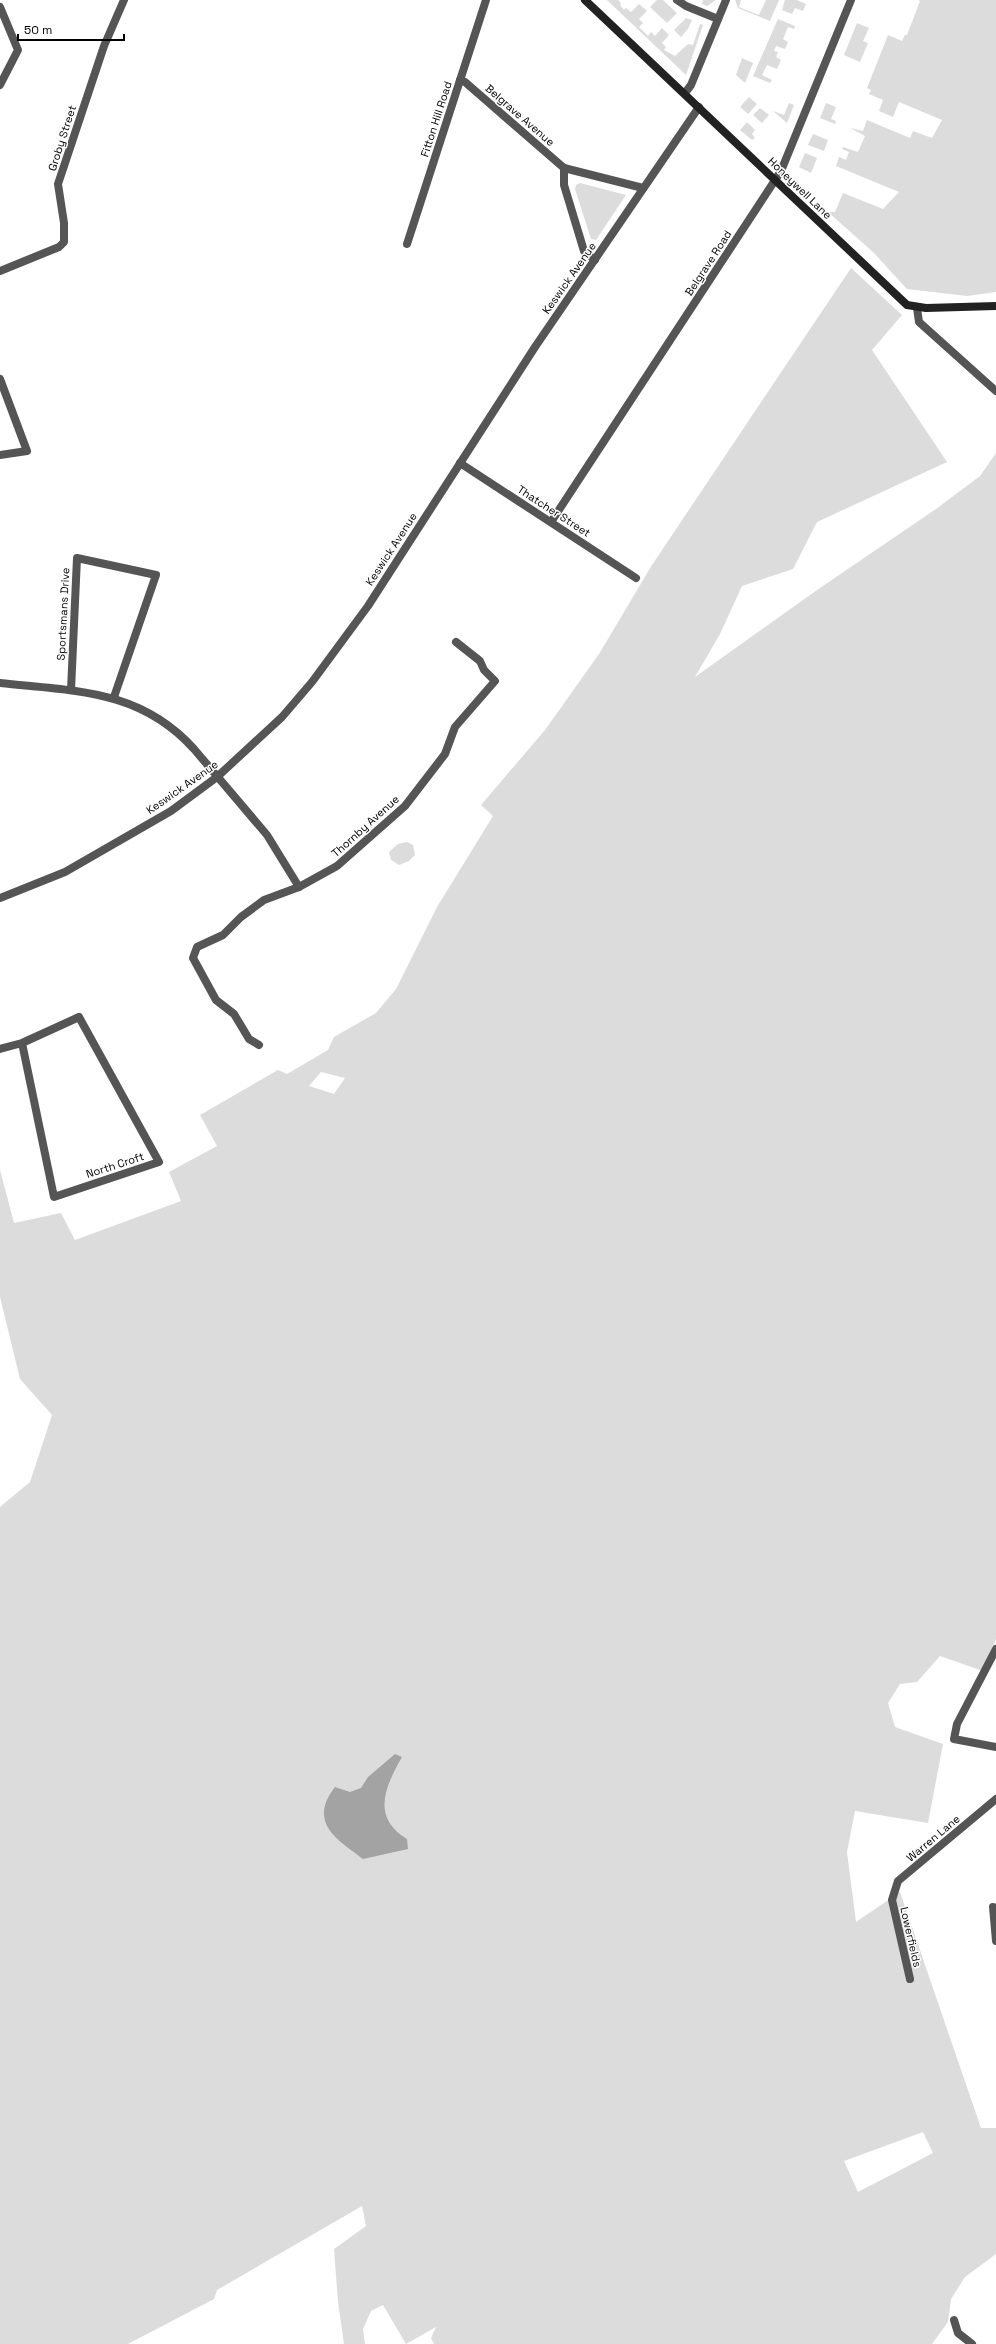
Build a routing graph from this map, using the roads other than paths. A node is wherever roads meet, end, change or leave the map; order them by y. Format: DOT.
graph roads {
  1 [pos="124,0"];
  2 [pos="486,0"];
  3 [pos="585,0"];
  4 [pos="677,0"];
  5 [pos="726,0"];
  6 [pos="852,0"];
  7 [pos="0,7"];
  8 [pos="718,19"];
  9 [pos="460,80"];
  10 [pos="0,86"];
  11 [pos="685,93"];
  12 [pos="699,107"];
  13 [pos="564,168"];
  14 [pos="776,180"];
  15 [pos="643,188"];
  16 [pos="407,244"];
  17 [pos="595,260"];
  18 [pos="0,271"];
  19 [pos="996,306"];
  20 [pos="917,308"];
  21 [pos="0,379"];
  22 [pos="996,391"];
  23 [pos="0,455"];
  24 [pos="460,463"];
  25 [pos="552,522"];
  26 [pos="636,578"];
  27 [pos="456,642"];
  28 [pos="0,683"];
  29 [pos="71,690"];
  30 [pos="114,697"];
  31 [pos="217,777"];
  32 [pos="299,887"];
  33 [pos="0,898"];
  34 [pos="22,1043"];
  35 [pos="259,1045"];
  36 [pos="0,1049"];
  37 [pos="996,1649"];
  38 [pos="996,1747"];
  39 [pos="996,1799"];
  40 [pos="892,1900"];
  41 [pos="993,1907"];
  42 [pos="996,1941"];
  43 [pos="910,1979"];
  44 [pos="954,2320"];
  45 [pos="972,2344"];
  1 -- 18 [label="street, Groby Street"];
  2 -- 9 [label="street, Fitton Hill Road"];
  3 -- 11 [label="street, Honeywell Lane"];
  4 -- 8 [label="street"];
  5 -- 8 [label="street"];
  6 -- 14 [label="street, Belgrave Road"];
  7 -- 10 [label="street"];
  8 -- 11 [label="street"];
  9 -- 13 [label="street, Belgrave Avenue"];
  9 -- 16 [label="street, Fitton Hill Road"];
  11 -- 12 [label="street, Honeywell Lane"];
  12 -- 14 [label="street, Honeywell Lane"];
  12 -- 15 [label="street, Keswick Avenue"];
  13 -- 15 [label="street, Belgrave Avenue"];
  13 -- 17 [label="street"];
  14 -- 20 [label="street, Honeywell Lane"];
  14 -- 25 [label="street, Belgrave Road"];
  15 -- 17 [label="street, Keswick Avenue"];
  17 -- 24 [label="street, Keswick Avenue"];
  19 -- 20 [label="street"];
  20 -- 22 [label="street"];
  21 -- 23 [label="street"];
  24 -- 25 [label="street, Thatcher Street"];
  24 -- 31 [label="street, Keswick Avenue"];
  25 -- 26 [label="street, Thatcher Street"];
  27 -- 32 [label="street, Thornby Avenue"];
  28 -- 29 [label="street"];
  29 -- 30 [label="street"];
  29 -- 30 [label="street, Sportsmans Drive"];
  30 -- 31 [label="street"];
  31 -- 32 [label="street"];
  31 -- 33 [label="street, Keswick Avenue"];
  32 -- 35 [label="street"];
  34 -- 34 [label="street, North Croft"];
  34 -- 36 [label="street, North Croft"];
  37 -- 38 [label="street"];
  39 -- 40 [label="street, Warren Lane"];
  40 -- 43 [label="street, Lowerfields"];
  41 -- 42 [label="street"];
  44 -- 45 [label="street"];
}
